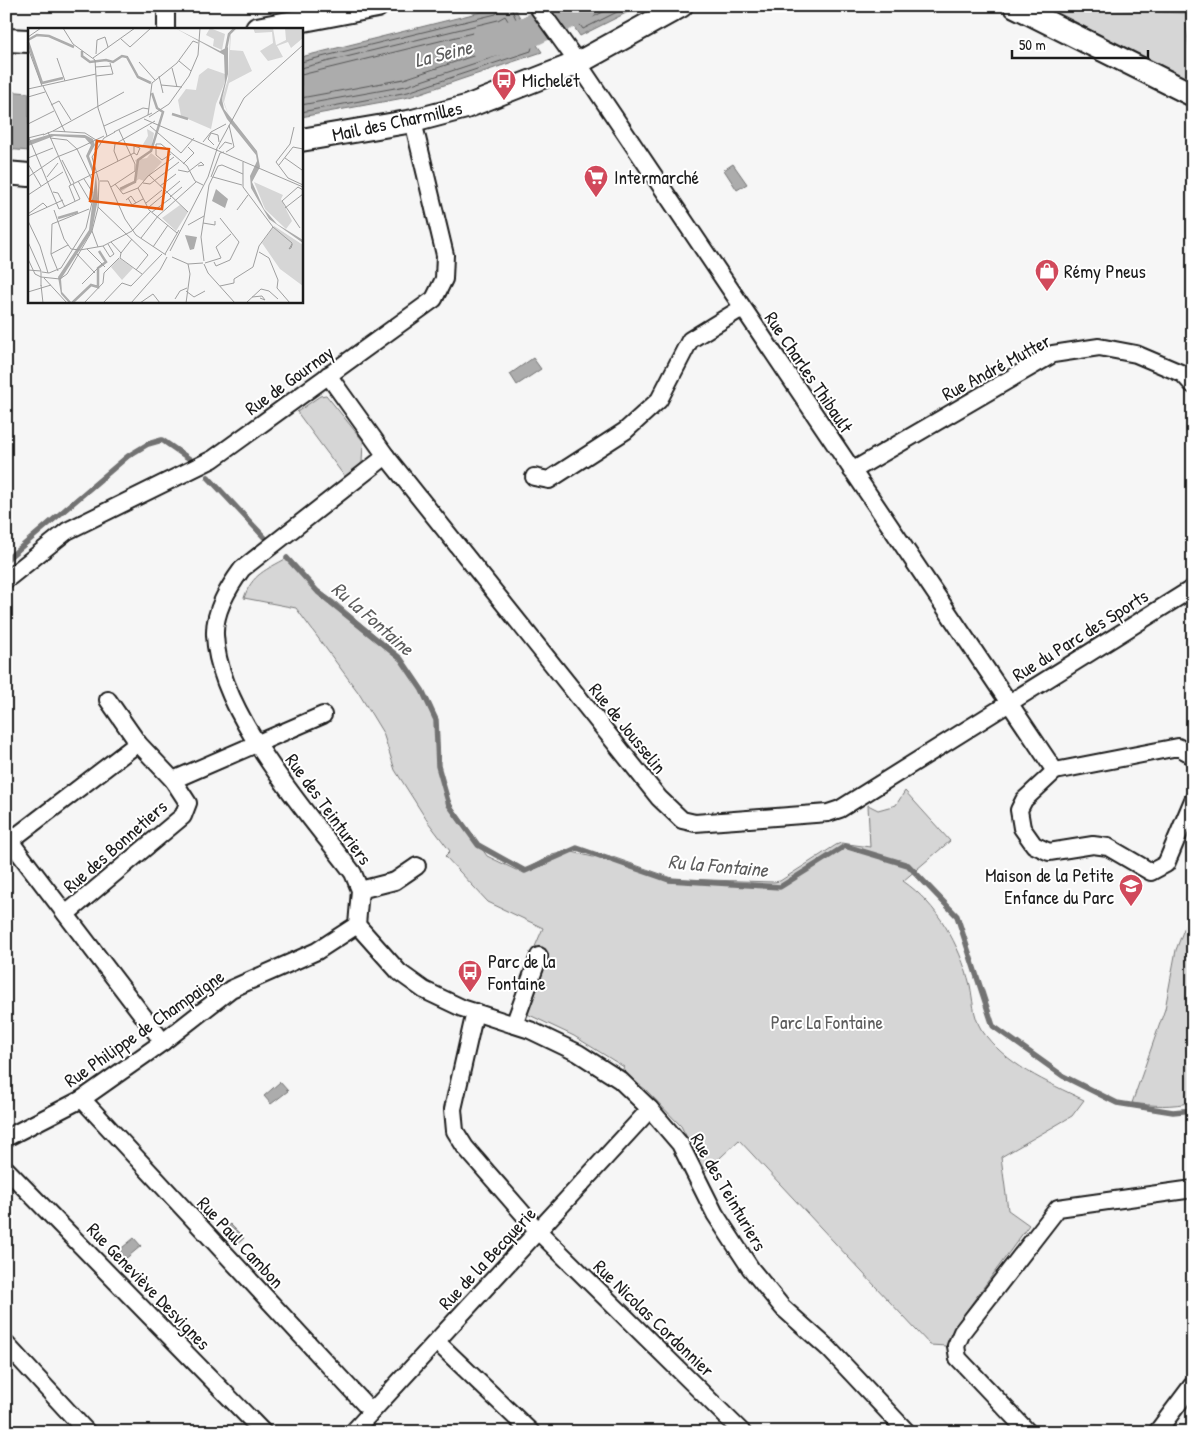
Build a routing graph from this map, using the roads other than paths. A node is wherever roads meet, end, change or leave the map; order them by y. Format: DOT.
graph roads {
  1 [pos="166,6"];
  2 [pos="377,6"];
  3 [pos="537,6"];
  4 [pos="681,6"];
  5 [pos="1015,6"];
  6 [pos="166,28"];
  7 [pos="262,28"];
  8 [pos="6,40"];
  9 [pos="28,41"];
  10 [pos="572,56"];
  11 [pos="1188,93"];
  12 [pos="413,121"];
  13 [pos="302,140"];
  14 [pos="6,173"];
  15 [pos="28,175"];
  16 [pos="742,308"];
  17 [pos="328,375"];
  18 [pos="1193,385"];
  19 [pos="386,456"];
  20 [pos="852,471"];
  21 [pos="534,477"];
  22 [pos="6,580"];
  23 [pos="1193,588"];
  24 [pos="108,700"];
  25 [pos="1008,703"];
  26 [pos="322,715"];
  27 [pos="138,743"];
  28 [pos="256,743"];
  29 [pos="1193,758"];
  30 [pos="1055,771"];
  31 [pos="173,780"];
  32 [pos="1193,800"];
  33 [pos="418,866"];
  34 [pos="360,890"];
  35 [pos="66,914"];
  36 [pos="357,925"];
  37 [pos="538,956"];
  38 [pos="475,1012"];
  39 [pos="514,1025"];
  40 [pos="163,1042"];
  41 [pos="82,1099"];
  42 [pos="650,1109"];
  43 [pos="6,1138"];
  44 [pos="6,1169"];
  45 [pos="1193,1189"];
  46 [pos="538,1232"];
  47 [pos="437,1342"];
  48 [pos="6,1344"];
  49 [pos="1193,1384"];
  50 [pos="372,1411"];
  51 [pos="87,1432"];
  52 [pos="263,1432"];
  53 [pos="353,1432"];
  54 [pos="531,1432"];
  55 [pos="742,1432"];
  56 [pos="907,1432"];
  57 [pos="1028,1432"];
  58 [pos="1157,1432"];
  1 -- 6 [label="street"];
  2 -- 7 [label="main road"];
  3 -- 10 [label="street, Rue Charles Thibault"];
  4 -- 10 [label="main road, Mail des Charmilles"];
  5 -- 11 [label="main road"];
  8 -- 9 [label="main road"];
  10 -- 12 [label="main road, Mail des Charmilles"];
  10 -- 16 [label="street, Rue Charles Thibault"];
  12 -- 13 [label="main road, Mail des Charmilles"];
  12 -- 17 [label="street, Rue de Gournay"];
  14 -- 15 [label="main road"];
  16 -- 20 [label="street, Rue Charles Thibault"];
  16 -- 21 [label="street"];
  17 -- 19 [label="street, Rue de Jousselin"];
  17 -- 22 [label="street, Rue de Gournay"];
  18 -- 20 [label="street, Rue André Mutter"];
  19 -- 25 [label="street, Rue de Jousselin"];
  19 -- 28 [label="street, Rue des Teinturiers"];
  20 -- 25 [label="street, Rue Charles Thibault"];
  23 -- 25 [label="street, Rue du Parc des Sports"];
  24 -- 27 [label="street, Rue des Bonnetiers"];
  25 -- 30 [label="street, Rue du Parc des Sports"];
  26 -- 28 [label="street, Rue des Bonnetiers"];
  27 -- 31 [label="street, Rue des Bonnetiers"];
  27 -- 35 [label="street, Rue des Bonnetiers"];
  28 -- 31 [label="street, Rue des Bonnetiers"];
  28 -- 34 [label="street, Rue des Teinturiers"];
  29 -- 30 [label="street"];
  30 -- 32 [label="street"];
  31 -- 35 [label="street, Rue des Bonnetiers"];
  33 -- 34 [label="street"];
  34 -- 36 [label="street, Rue des Teinturiers"];
  35 -- 40 [label="street, Rue des Bonnetiers"];
  36 -- 38 [label="street, Rue des Teinturiers"];
  36 -- 40 [label="street, Rue Philippe de Champaigne"];
  37 -- 39 [label="street"];
  38 -- 39 [label="street, Rue des Teinturiers"];
  38 -- 46 [label="street, Rue Nicolas Cordonnier"];
  39 -- 42 [label="street, Rue des Teinturiers"];
  40 -- 41 [label="street, Rue Philippe de Champaigne"];
  41 -- 43 [label="street, Rue Philippe de Champaigne"];
  41 -- 50 [label="street, Rue Paul Cambon"];
  42 -- 46 [label="street, Rue de la Becquerie"];
  42 -- 56 [label="street, Rue des Teinturiers"];
  44 -- 52 [label="street, Rue Geneviève Desvignes"];
  45 -- 57 [label="street"];
  46 -- 47 [label="street, Rue de la Becquerie"];
  46 -- 55 [label="street, Rue Nicolas Cordonnier"];
  47 -- 50 [label="street, Rue de la Becquerie"];
  47 -- 54 [label="street"];
  48 -- 51 [label="street"];
  49 -- 58 [label="street"];
  50 -- 53 [label="street, Rue de la Becquerie"];
}
